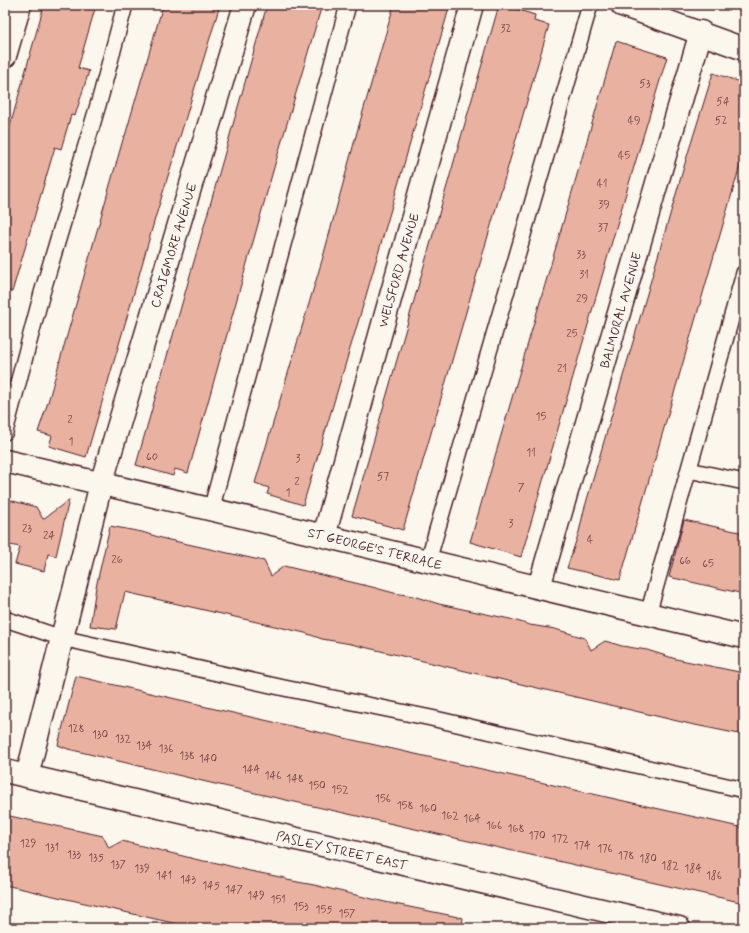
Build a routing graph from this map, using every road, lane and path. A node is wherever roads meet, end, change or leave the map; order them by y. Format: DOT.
graph roads {
  1 [pos="20,5"];
  2 [pos="125,5"];
  3 [pos="245,5"];
  4 [pos="348,5"];
  5 [pos="472,5"];
  6 [pos="590,5"];
  7 [pos="622,5"];
  8 [pos="701,32"];
  9 [pos="744,49"];
  10 [pos="5,56"];
  11 [pos="744,273"];
  12 [pos="5,432"];
  13 [pos="5,461"];
  14 [pos="689,470"];
  15 [pos="744,482"];
  16 [pos="101,484"];
  17 [pos="211,510"];
  18 [pos="324,536"];
  19 [pos="428,561"];
  20 [pos="539,587"];
  21 [pos="648,614"];
  22 [pos="5,619"];
  23 [pos="744,637"];
  24 [pos="62,638"];
  25 [pos="5,771"];
  26 [pos="27,776"];
  27 [pos="744,790"];
  28 [pos="679,928"];
  1 -- 10 [label="street"];
  2 -- 12 [label="lane"];
  3 -- 16 [label="street, CRAIGMORE AVENUE"];
  4 -- 17 [label="lane"];
  5 -- 18 [label="street, WELSFORD AVENUE"];
  6 -- 19 [label="lane"];
  7 -- 8 [label="street"];
  8 -- 9 [label="street"];
  8 -- 20 [label="street, BALMORAL AVENUE"];
  11 -- 14 [label="lane"];
  13 -- 16 [label="street, ST GEORGE'S TERRACE"];
  14 -- 15 [label="lane"];
  14 -- 21 [label="lane"];
  16 -- 17 [label="street, ST GEORGE'S TERRACE"];
  16 -- 24 [label="street, CRAIGMORE AVENUE"];
  17 -- 18 [label="street, ST GEORGE'S TERRACE"];
  18 -- 19 [label="street, ST GEORGE'S TERRACE"];
  19 -- 20 [label="street, ST GEORGE'S TERRACE"];
  20 -- 21 [label="street, ST GEORGE'S TERRACE"];
  21 -- 23 [label="street, ST GEORGE'S TERRACE"];
  22 -- 24 [label="lane"];
  24 -- 26 [label="street, CRAIGMORE AVENUE"];
  24 -- 27 [label="lane"];
  25 -- 26 [label="street, PASLEY STREET EAST"];
  26 -- 28 [label="street, PASLEY STREET EAST"];
}
